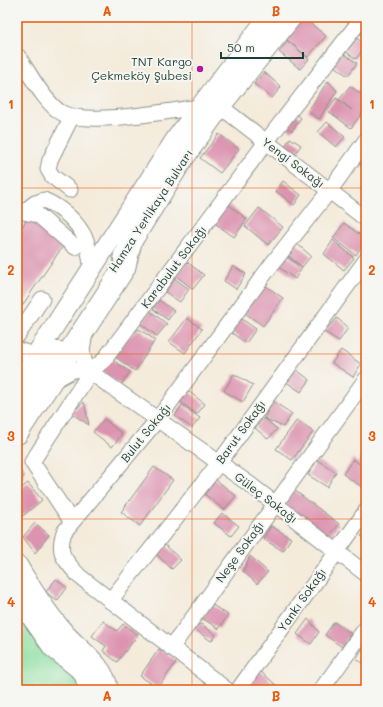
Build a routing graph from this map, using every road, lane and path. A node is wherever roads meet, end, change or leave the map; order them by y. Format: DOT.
graph roads {
  1 [pos="268,17"];
  2 [pos="292,17"];
  3 [pos="363,17"];
  4 [pos="17,56"];
  5 [pos="209,103"];
  6 [pos="72,116"];
  7 [pos="366,140"];
  8 [pos="266,142"];
  9 [pos="70,190"];
  10 [pos="330,190"];
  11 [pos="21,211"];
  12 [pos="366,219"];
  13 [pos="130,244"];
  14 [pos="75,247"];
  15 [pos="366,260"];
  16 [pos="92,268"];
  17 [pos="42,299"];
  18 [pos="88,323"];
  19 [pos="17,336"];
  20 [pos="17,350"];
  21 [pos="36,355"];
  22 [pos="88,370"];
  23 [pos="366,379"];
  24 [pos="17,384"];
  25 [pos="49,384"];
  26 [pos="17,411"];
  27 [pos="158,419"];
  28 [pos="17,432"];
  29 [pos="219,463"];
  30 [pos="275,504"];
  31 [pos="366,511"];
  32 [pos="72,522"];
  33 [pos="337,551"];
  34 [pos="17,567"];
  35 [pos="366,574"];
  36 [pos="17,594"];
  37 [pos="110,601"];
  38 [pos="366,628"];
  39 [pos="171,648"];
  40 [pos="90,690"];
  41 [pos="107,690"];
  42 [pos="227,690"];
  43 [pos="238,690"];
  44 [pos="321,690"];
  1 -- 5 [label="main road, Hamza Yerlikaya Bulvarı"];
  2 -- 5 [label="main road, Hamza Yerlikaya Bulvarı"];
  3 -- 8 [label="street, Karabulut Sokağı"];
  4 -- 6 [label="street"];
  5 -- 6 [label="street"];
  5 -- 8 [label="street, Yengi Sokağı"];
  5 -- 13 [label="main road, Hamza Yerlikaya Bulvarı"];
  5 -- 16 [label="main road, Hamza Yerlikaya Bulvarı"];
  6 -- 9 [label="street"];
  7 -- 10 [label="street, Bulut Sokağı"];
  8 -- 10 [label="street, Yengi Sokağı"];
  8 -- 22 [label="street, Karabulut Sokağı"];
  10 -- 12 [label="street, Yengi Sokağı"];
  10 -- 27 [label="street, Bulut Sokağı"];
  11 -- 14 [label="street"];
  11 -- 16 [label="street"];
  13 -- 18 [label="highway"];
  13 -- 26 [label="main road, Hamza Yerlikaya Bulvarı"];
  15 -- 29 [label="street, Barut Sokağı"];
  16 -- 21 [label="main road, Hamza Yerlikaya Bulvarı"];
  17 -- 19 [label="street"];
  18 -- 22 [label="street"];
  18 -- 25 [label="highway"];
  20 -- 21 [label="street"];
  21 -- 24 [label="main road, Hamza Yerlikaya Bulvarı"];
  22 -- 25 [label="street"];
  22 -- 27 [label="street, Güleç Sokağı"];
  22 -- 32 [label="street, Karabulut Sokağı"];
  23 -- 30 [label="street, Neşe Sokağı"];
  25 -- 28 [label="highway"];
  27 -- 29 [label="street, Güleç Sokağı"];
  27 -- 32 [label="street, Bulut Sokağı"];
  29 -- 30 [label="street, Güleç Sokağı"];
  29 -- 37 [label="street, Barut Sokağı"];
  30 -- 33 [label="street, Güleç Sokağı"];
  30 -- 39 [label="street, Neşe Sokağı"];
  31 -- 33 [label="street, Yankı Sokağı"];
  32 -- 37 [label="street, Bulut Sokağı"];
  33 -- 35 [label="street, Güleç Sokağı"];
  33 -- 43 [label="street, Yankı Sokağı"];
  34 -- 41 [label="highway"];
  36 -- 40 [label="highway"];
  37 -- 39 [label="street, Bulut Sokağı"];
  38 -- 44 [label="street"];
  39 -- 42 [label="street, Bulut Sokağı"];
}
